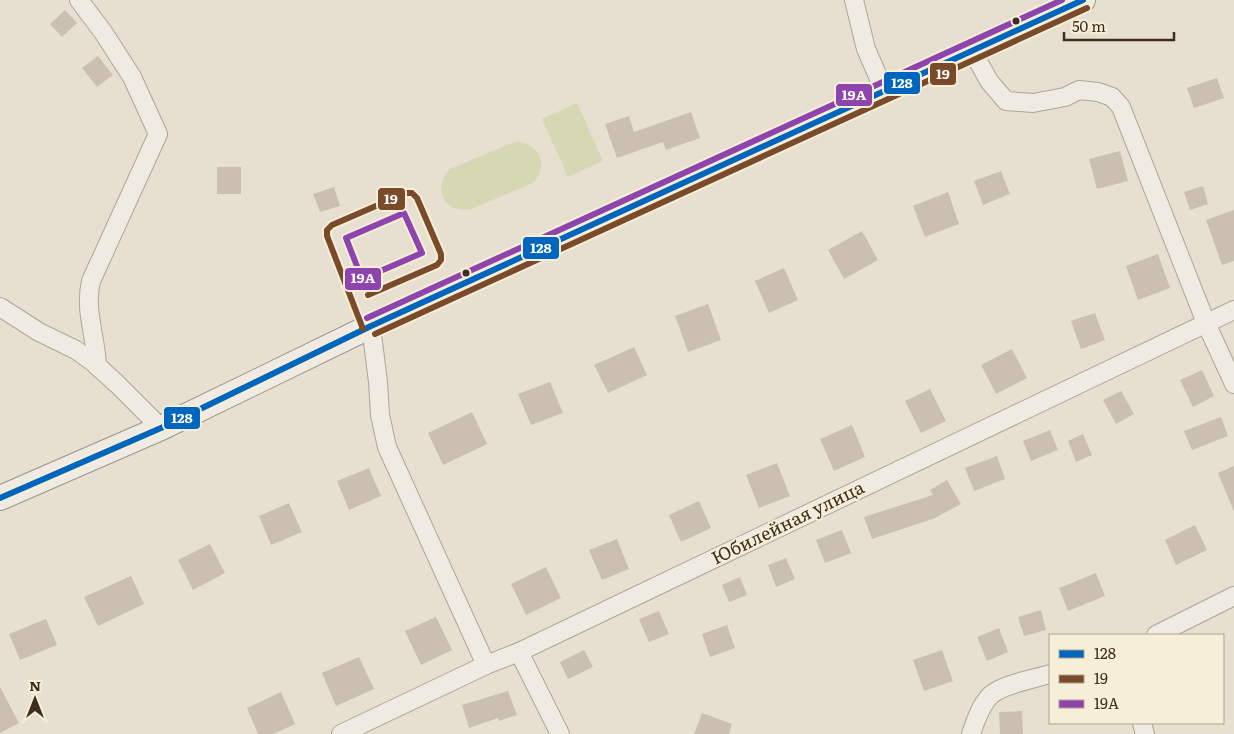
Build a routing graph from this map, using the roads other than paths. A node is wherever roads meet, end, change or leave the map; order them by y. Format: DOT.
graph roads {
  1 [pos="79,0"];
  2 [pos="854,0"];
  3 [pos="1083,0"];
  4 [pos="972,50"];
  5 [pos="884,90"];
  6 [pos="0,307"];
  7 [pos="1234,310"];
  8 [pos="1206,323"];
  9 [pos="371,326"];
  10 [pos="97,366"];
  11 [pos="1234,384"];
  12 [pos="161,428"];
  13 [pos="0,498"];
  14 [pos="1234,596"];
  15 [pos="1158,634"];
  16 [pos="519,652"];
  17 [pos="486,665"];
  18 [pos="1049,674"];
  19 [pos="341,734"];
  20 [pos="560,734"];
  21 [pos="971,734"];
  1 -- 10 [label="street"];
  2 -- 5 [label="street"];
  3 -- 4 [label="street"];
  4 -- 5 [label="street"];
  4 -- 8 [label="street"];
  5 -- 9 [label="street"];
  6 -- 10 [label="street"];
  7 -- 8 [label="street, Юбилейная улица"];
  8 -- 11 [label="street"];
  8 -- 16 [label="street, Юбилейная улица"];
  9 -- 12 [label="street"];
  9 -- 17 [label="street"];
  10 -- 12 [label="street"];
  12 -- 13 [label="street"];
  14 -- 15 [label="street"];
  16 -- 17 [label="street, Юбилейная улица"];
  16 -- 20 [label="street"];
  17 -- 19 [label="street, Юбилейная улица"];
  18 -- 21 [label="street"];
}
